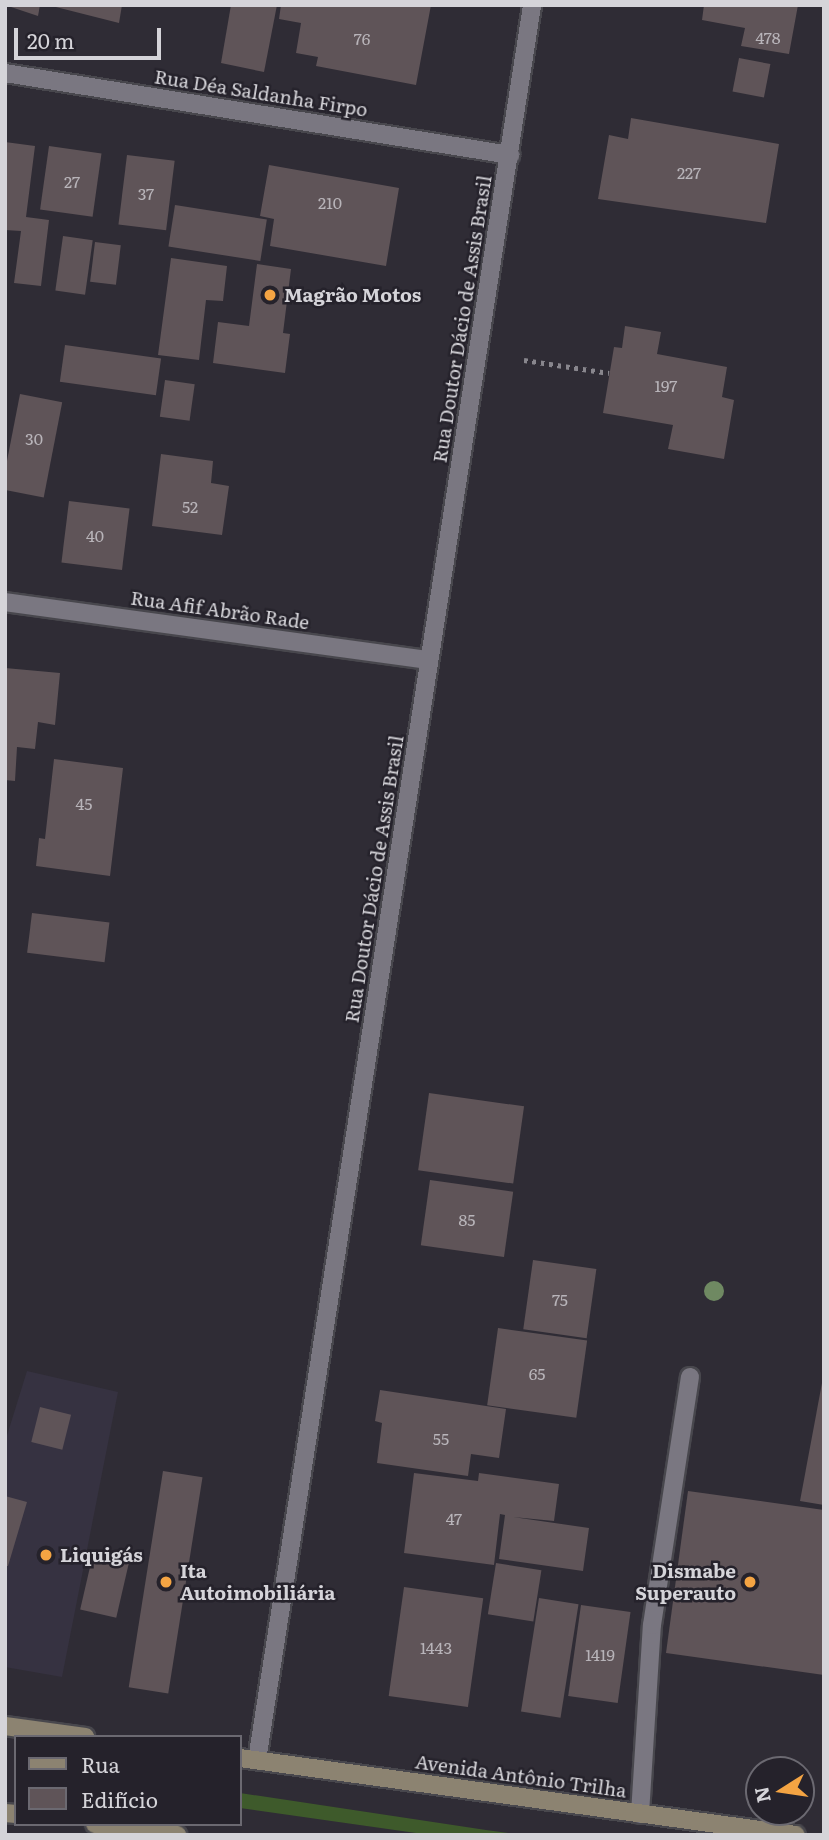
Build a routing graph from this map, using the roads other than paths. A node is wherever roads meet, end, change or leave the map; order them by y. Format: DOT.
graph roads {
  1 [pos="532,5"];
  2 [pos="5,73"];
  3 [pos="510,155"];
  4 [pos="5,602"];
  5 [pos="429,660"];
  6 [pos="690,1377"];
  7 [pos="5,1726"];
  8 [pos="70,1735"];
  9 [pos="248,1759"];
  10 [pos="640,1814"];
  11 [pos="110,1826"];
  12 [pos="177,1835"];
  13 [pos="796,1835"];
  1 -- 3 [label="street, Rua Doutor Dácio de Assis Brasil"];
  2 -- 3 [label="street, Rua Déa Saldanha Firpo"];
  3 -- 5 [label="street, Rua Doutor Dácio de Assis Brasil"];
  4 -- 5 [label="street, Rua Afif Abrão Rade"];
  5 -- 9 [label="street, Rua Doutor Dácio de Assis Brasil"];
  6 -- 10 [label="street"];
  7 -- 8 [label="main road"];
  9 -- 10 [label="main road, Avenida Antônio Trilha"];
  10 -- 13 [label="main road, Avenida Antônio Trilha"];
  11 -- 12 [label="main road"];
}
